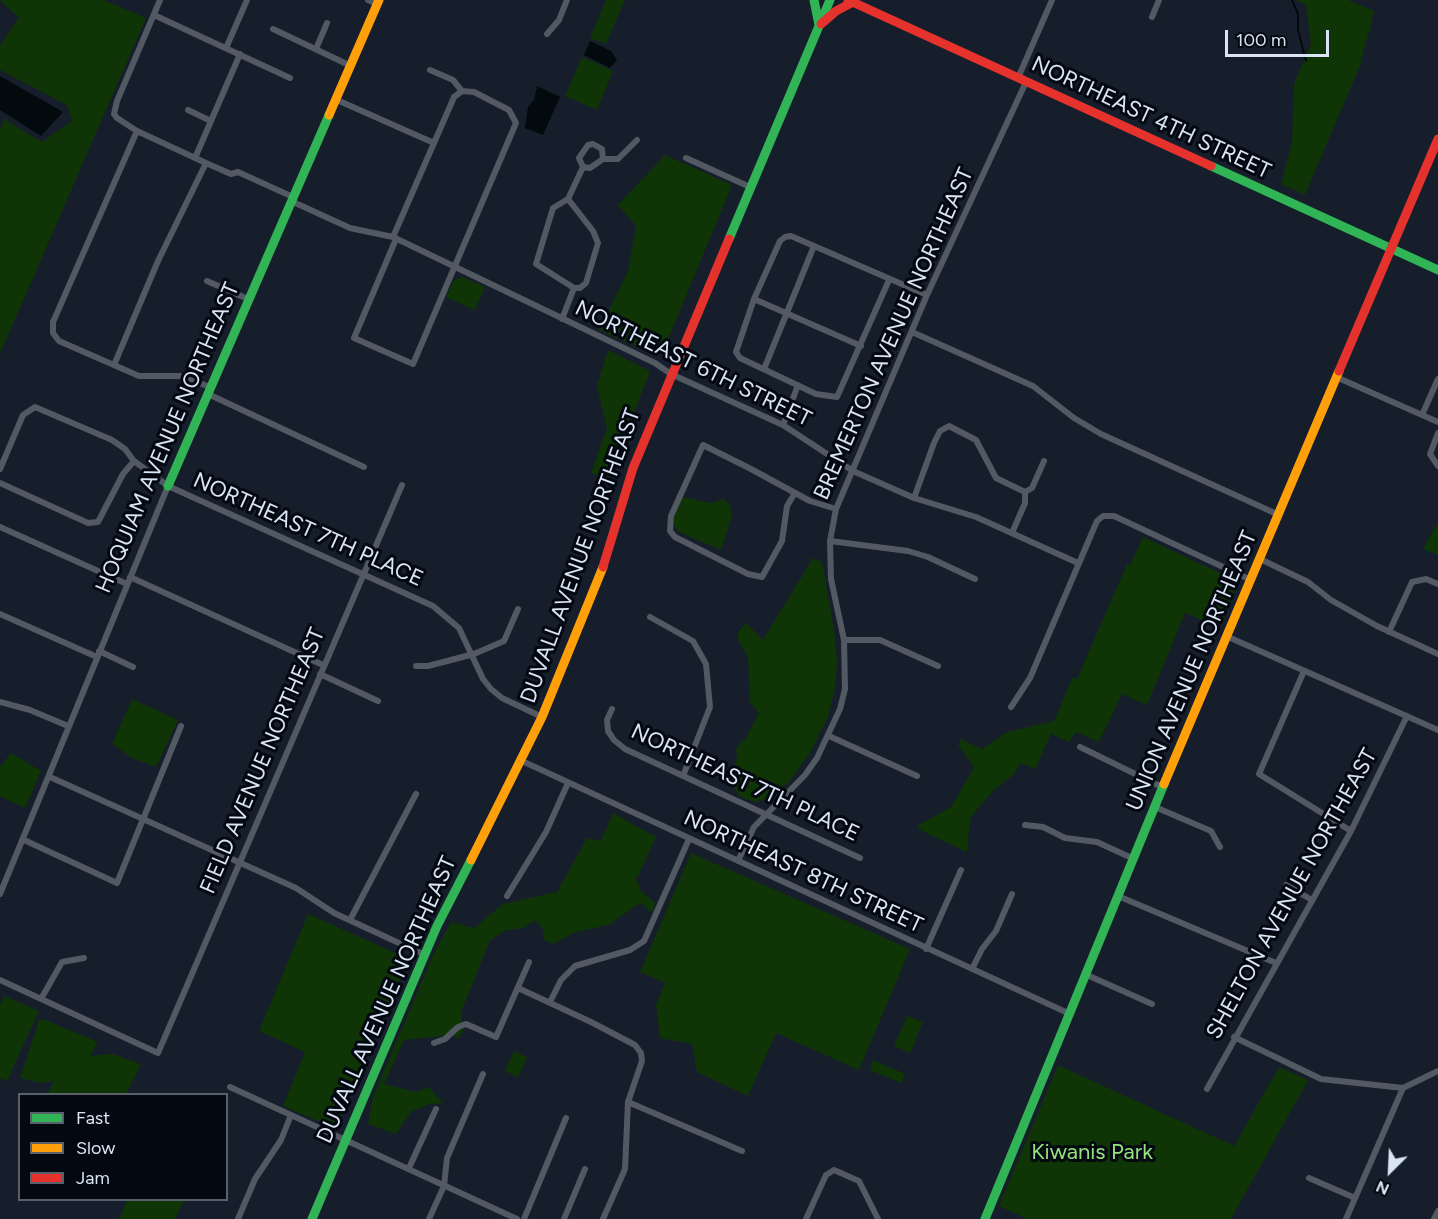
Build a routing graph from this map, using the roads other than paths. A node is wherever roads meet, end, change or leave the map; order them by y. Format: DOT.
graph roads {
  1 [pos="160,0"];
  2 [pos="247,0"];
  3 [pos="368,0"];
  4 [pos="567,0"];
  5 [pos="814,0"];
  6 [pos="830,0"];
  7 [pos="1052,0"];
  8 [pos="1159,0"];
  9 [pos="851,1"];
  10 [pos="378,2"];
  11 [pos="153,15"];
  12 [pos="1152,17"];
  13 [pos="327,23"];
  14 [pos="819,25"];
  15 [pos="273,29"];
  16 [pos="547,34"];
  17 [pos="226,48"];
  18 [pos="316,49"];
  19 [pos="240,54"];
  20 [pos="351,66"];
  21 [pos="430,70"];
  22 [pos="290,78"];
  23 [pos="1022,80"];
  24 [pos="462,92"];
  25 [pos="337,100"];
  26 [pos="188,110"];
  27 [pos="211,121"];
  28 [pos="137,131"];
  29 [pos="1438,139"];
  30 [pos="637,140"];
  31 [pos="434,142"];
  32 [pos="195,158"];
  33 [pos="686,158"];
  34 [pos="603,159"];
  35 [pos="206,163"];
  36 [pos="583,167"];
  37 [pos="750,188"];
  38 [pos="292,199"];
  39 [pos="568,199"];
  40 [pos="394,238"];
  41 [pos="814,246"];
  42 [pos="1389,249"];
  43 [pos="455,267"];
  44 [pos="1438,270"];
  45 [pos="889,280"];
  46 [pos="207,281"];
  47 [pos="573,288"];
  48 [pos="927,296"];
  49 [pos="754,298"];
  50 [pos="249,299"];
  51 [pos="787,313"];
  52 [pos="562,319"];
  53 [pos="912,333"];
  54 [pos="861,346"];
  55 [pos="114,366"];
  56 [pos="764,369"];
  57 [pos="671,374"];
  58 [pos="1336,377"];
  59 [pos="1438,379"];
  60 [pos="798,385"];
  61 [pos="209,390"];
  62 [pos="1422,415"];
  63 [pos="1438,422"];
  64 [pos="783,425"];
  65 [pos="1438,433"];
  66 [pos="134,461"];
  67 [pos="1044,461"];
  68 [pos="1438,466"];
  69 [pos="363,467"];
  70 [pos="0,469"];
  71 [pos="853,471"];
  72 [pos="0,483"];
  73 [pos="402,485"];
  74 [pos="168,486"];
  75 [pos="1024,492"];
  76 [pos="795,493"];
  77 [pos="914,498"];
  78 [pos="836,509"];
  79 [pos="1279,515"];
  80 [pos="0,527"];
  81 [pos="1012,533"];
  82 [pos="831,541"];
  83 [pos="1260,559"];
  84 [pos="1078,563"];
  85 [pos="362,574"];
  86 [pos="130,577"];
  87 [pos="975,579"];
  88 [pos="1251,580"];
  89 [pos="128,584"];
  90 [pos="1438,584"];
  91 [pos="518,609"];
  92 [pos="0,614"];
  93 [pos="650,617"];
  94 [pos="1389,632"];
  95 [pos="1226,636"];
  96 [pos="844,640"];
  97 [pos="98,654"];
  98 [pos="474,654"];
  99 [pos="1438,654"];
  100 [pos="323,665"];
  101 [pos="416,666"];
  102 [pos="938,666"];
  103 [pos="133,667"];
  104 [pos="1305,671"];
  105 [pos="320,674"];
  106 [pos="378,701"];
  107 [pos="0,702"];
  108 [pos="1011,707"];
  109 [pos="612,709"];
  110 [pos="1407,716"];
  111 [pos="542,717"];
  112 [pos="68,726"];
  113 [pos="182,726"];
  114 [pos="1438,730"];
  115 [pos="829,736"];
  116 [pos="1080,747"];
  117 [pos="522,761"];
  118 [pos="683,776"];
  119 [pos="917,776"];
  120 [pos="50,777"];
  121 [pos="568,783"];
  122 [pos="1164,788"];
  123 [pos="416,794"];
  124 [pos="1155,807"];
  125 [pos="766,813"];
  126 [pos="144,817"];
  127 [pos="1025,825"];
  128 [pos="1351,831"];
  129 [pos="689,839"];
  130 [pos="24,840"];
  131 [pos="1220,847"];
  132 [pos="860,858"];
  133 [pos="1134,859"];
  134 [pos="738,861"];
  135 [pos="240,862"];
  136 [pos="961,870"];
  137 [pos="1286,885"];
  138 [pos="0,894"];
  139 [pos="1012,894"];
  140 [pos="507,896"];
  141 [pos="1118,896"];
  142 [pos="1312,900"];
  143 [pos="350,920"];
  144 [pos="927,949"];
  145 [pos="425,955"];
  146 [pos="84,958"];
  147 [pos="529,962"];
  148 [pos="1276,963"];
  149 [pos="972,969"];
  150 [pos="1086,975"];
  151 [pos="0,980"];
  152 [pos="518,987"];
  153 [pos="41,999"];
  154 [pos="550,1002"];
  155 [pos="1152,1004"];
  156 [pos="1070,1014"];
  157 [pos="1234,1037"];
  158 [pos="435,1043"];
  159 [pos="1438,1071"];
  160 [pos="483,1074"];
  161 [pos="230,1087"];
  162 [pos="1403,1088"];
  163 [pos="1207,1089"];
  164 [pos="628,1102"];
  165 [pos="436,1109"];
  166 [pos="291,1115"];
  167 [pos="566,1118"];
  168 [pos="346,1139"];
  169 [pos="742,1151"];
  170 [pos="409,1168"];
  171 [pos="585,1169"];
  172 [pos="1309,1178"];
  173 [pos="444,1186"];
  174 [pos="1354,1198"];
  175 [pos="1438,1211"];
  176 [pos="238,1219"];
  177 [pos="312,1219"];
  178 [pos="429,1219"];
  179 [pos="517,1219"];
  180 [pos="524,1219"];
  181 [pos="564,1219"];
  182 [pos="603,1219"];
  183 [pos="806,1219"];
  184 [pos="878,1219"];
  185 [pos="985,1219"];
  186 [pos="1346,1219"];
  187 [pos="1434,1219"];
  1 -- 11 [label="street"];
  2 -- 17 [label="street"];
  3 -- 10 [label="street"];
  4 -- 16 [label="street"];
  5 -- 14 [label="main road"];
  6 -- 14 [label="main road, DUVALL AVENUE NORTHEAST"];
  7 -- 23 [label="street, BREMERTON AVENUE NORTHEAST"];
  8 -- 12 [label="street"];
  9 -- 14 [label="main road"];
  9 -- 23 [label="main road, NORTHEAST 4TH STREET"];
  10 -- 20 [label="main road, HOQUIAM AVENUE NORTHEAST"];
  11 -- 17 [label="street"];
  11 -- 28 [label="street, NORTHEAST 6TH STREET"];
  13 -- 18 [label="street"];
  14 -- 37 [label="main road, DUVALL AVENUE NORTHEAST"];
  15 -- 18 [label="street"];
  17 -- 19 [label="street"];
  18 -- 20 [label="street"];
  19 -- 22 [label="street"];
  19 -- 27 [label="street"];
  20 -- 25 [label="main road, HOQUIAM AVENUE NORTHEAST"];
  21 -- 24 [label="street"];
  23 -- 42 [label="main road, NORTHEAST 4TH STREET"];
  23 -- 48 [label="street, BREMERTON AVENUE NORTHEAST"];
  24 -- 31 [label="street"];
  24 -- 43 [label="street"];
  25 -- 31 [label="street"];
  25 -- 38 [label="main road, HOQUIAM AVENUE NORTHEAST"];
  26 -- 27 [label="street"];
  27 -- 32 [label="street"];
  28 -- 32 [label="street, NORTHEAST 6TH STREET"];
  28 -- 55 [label="street"];
  29 -- 42 [label="main road, UNION AVENUE NORTHEAST"];
  30 -- 34 [label="street"];
  31 -- 40 [label="street"];
  32 -- 35 [label="street, NORTHEAST 6TH STREET"];
  33 -- 37 [label="street"];
  34 -- 36 [label="street"];
  34 -- 36 [label="street"];
  35 -- 38 [label="street, NORTHEAST 6TH STREET"];
  35 -- 55 [label="street"];
  36 -- 39 [label="street"];
  37 -- 57 [label="main road, DUVALL AVENUE NORTHEAST"];
  38 -- 40 [label="street, NORTHEAST 6TH STREET"];
  38 -- 50 [label="main road, HOQUIAM AVENUE NORTHEAST"];
  39 -- 47 [label="street"];
  39 -- 47 [label="street"];
  40 -- 43 [label="street, NORTHEAST 6TH STREET"];
  40 -- 43 [label="street"];
  41 -- 45 [label="street"];
  41 -- 49 [label="street"];
  41 -- 51 [label="street"];
  42 -- 44 [label="main road, NORTHEAST 4TH STREET"];
  42 -- 58 [label="main road, UNION AVENUE NORTHEAST"];
  43 -- 52 [label="street, NORTHEAST 6TH STREET"];
  45 -- 48 [label="street"];
  45 -- 54 [label="street"];
  46 -- 50 [label="street"];
  47 -- 52 [label="street"];
  48 -- 53 [label="street, BREMERTON AVENUE NORTHEAST"];
  49 -- 51 [label="street"];
  49 -- 56 [label="street"];
  50 -- 61 [label="main road, HOQUIAM AVENUE NORTHEAST"];
  51 -- 54 [label="street"];
  51 -- 56 [label="street"];
  52 -- 57 [label="street, NORTHEAST 6TH STREET"];
  53 -- 71 [label="street, BREMERTON AVENUE NORTHEAST"];
  53 -- 79 [label="street"];
  54 -- 60 [label="street"];
  55 -- 61 [label="street"];
  56 -- 60 [label="street"];
  57 -- 64 [label="street, NORTHEAST 6TH STREET"];
  57 -- 111 [label="main road, DUVALL AVENUE NORTHEAST"];
  58 -- 62 [label="street"];
  58 -- 79 [label="main road, UNION AVENUE NORTHEAST"];
  59 -- 62 [label="street"];
  60 -- 64 [label="street"];
  61 -- 69 [label="street"];
  61 -- 74 [label="main road, HOQUIAM AVENUE NORTHEAST"];
  62 -- 63 [label="street"];
  64 -- 71 [label="street, NORTHEAST 6TH STREET"];
  65 -- 68 [label="street"];
  66 -- 70 [label="street, NORTHEAST 7TH PLACE"];
  66 -- 72 [label="street"];
  66 -- 74 [label="street, NORTHEAST 7TH PLACE"];
  67 -- 75 [label="street"];
  71 -- 77 [label="street, NORTHEAST 6TH STREET"];
  71 -- 78 [label="street, BREMERTON AVENUE NORTHEAST"];
  73 -- 85 [label="street, FIELD AVENUE NORTHEAST"];
  74 -- 85 [label="street, NORTHEAST 7TH PLACE"];
  74 -- 86 [label="street, HOQUIAM AVENUE NORTHEAST"];
  75 -- 77 [label="street"];
  75 -- 81 [label="street"];
  76 -- 76 [label="street"];
  76 -- 78 [label="street"];
  77 -- 81 [label="street, NORTHEAST 6TH STREET"];
  78 -- 82 [label="street, BREMERTON AVENUE NORTHEAST"];
  79 -- 83 [label="main road, UNION AVENUE NORTHEAST"];
  80 -- 89 [label="street"];
  81 -- 84 [label="street, NORTHEAST 6TH STREET"];
  82 -- 87 [label="street"];
  82 -- 96 [label="street, BREMERTON AVENUE NORTHEAST"];
  83 -- 88 [label="main road, UNION AVENUE NORTHEAST"];
  83 -- 94 [label="street"];
  84 -- 88 [label="street"];
  84 -- 108 [label="street"];
  85 -- 98 [label="street, NORTHEAST 7TH PLACE"];
  85 -- 100 [label="street, FIELD AVENUE NORTHEAST"];
  86 -- 89 [label="street, HOQUIAM AVENUE NORTHEAST"];
  86 -- 100 [label="street"];
  88 -- 95 [label="main road, UNION AVENUE NORTHEAST"];
  89 -- 97 [label="street, HOQUIAM AVENUE NORTHEAST"];
  90 -- 94 [label="street"];
  91 -- 98 [label="street"];
  92 -- 97 [label="street"];
  93 -- 118 [label="street"];
  94 -- 99 [label="street"];
  95 -- 104 [label="street"];
  95 -- 122 [label="main road, UNION AVENUE NORTHEAST"];
  96 -- 102 [label="street"];
  96 -- 115 [label="street, BREMERTON AVENUE NORTHEAST"];
  97 -- 103 [label="street"];
  97 -- 112 [label="street, HOQUIAM AVENUE NORTHEAST"];
  98 -- 101 [label="street"];
  98 -- 111 [label="street, NORTHEAST 7TH PLACE"];
  100 -- 105 [label="street, FIELD AVENUE NORTHEAST"];
  104 -- 110 [label="street"];
  104 -- 128 [label="street"];
  105 -- 106 [label="street"];
  105 -- 135 [label="street, FIELD AVENUE NORTHEAST"];
  107 -- 112 [label="street"];
  109 -- 118 [label="street, NORTHEAST 7TH PLACE"];
  110 -- 114 [label="street"];
  110 -- 128 [label="street, SHELTON AVENUE NORTHEAST"];
  111 -- 117 [label="main road, DUVALL AVENUE NORTHEAST"];
  112 -- 120 [label="street, HOQUIAM AVENUE NORTHEAST"];
  113 -- 126 [label="street"];
  115 -- 119 [label="street"];
  115 -- 125 [label="street, BREMERTON AVENUE NORTHEAST"];
  116 -- 122 [label="street"];
  117 -- 121 [label="street, NORTHEAST 8TH STREET"];
  117 -- 145 [label="main road, DUVALL AVENUE NORTHEAST"];
  118 -- 125 [label="street, NORTHEAST 7TH PLACE"];
  120 -- 126 [label="street"];
  120 -- 130 [label="street, HOQUIAM AVENUE NORTHEAST"];
  121 -- 129 [label="street, NORTHEAST 8TH STREET"];
  121 -- 140 [label="street"];
  122 -- 124 [label="main road, UNION AVENUE NORTHEAST"];
  123 -- 143 [label="street"];
  124 -- 131 [label="street"];
  124 -- 133 [label="main road, UNION AVENUE NORTHEAST"];
  125 -- 132 [label="street, NORTHEAST 7TH PLACE"];
  125 -- 134 [label="street, BREMERTON AVENUE NORTHEAST"];
  126 -- 130 [label="street"];
  126 -- 135 [label="street"];
  127 -- 133 [label="street"];
  128 -- 142 [label="street, SHELTON AVENUE NORTHEAST"];
  129 -- 134 [label="street, NORTHEAST 8TH STREET"];
  129 -- 154 [label="street"];
  130 -- 138 [label="street, HOQUIAM AVENUE NORTHEAST"];
  133 -- 141 [label="main road, UNION AVENUE NORTHEAST"];
  134 -- 144 [label="street, NORTHEAST 8TH STREET"];
  135 -- 143 [label="street"];
  135 -- 153 [label="street, FIELD AVENUE NORTHEAST"];
  136 -- 144 [label="street"];
  137 -- 142 [label="street"];
  139 -- 149 [label="street"];
  141 -- 148 [label="street"];
  141 -- 150 [label="main road, UNION AVENUE NORTHEAST"];
  142 -- 148 [label="street, SHELTON AVENUE NORTHEAST"];
  143 -- 145 [label="street"];
  144 -- 149 [label="street, NORTHEAST 8TH STREET"];
  145 -- 168 [label="main road, DUVALL AVENUE NORTHEAST"];
  146 -- 153 [label="street"];
  147 -- 152 [label="street"];
  148 -- 157 [label="street, SHELTON AVENUE NORTHEAST"];
  149 -- 156 [label="street, NORTHEAST 8TH STREET"];
  150 -- 155 [label="street"];
  150 -- 156 [label="main road, UNION AVENUE NORTHEAST"];
  151 -- 153 [label="street"];
  152 -- 154 [label="street"];
  152 -- 158 [label="street"];
  154 -- 164 [label="street"];
  156 -- 185 [label="main road, UNION AVENUE NORTHEAST"];
  157 -- 162 [label="street"];
  157 -- 163 [label="street, SHELTON AVENUE NORTHEAST"];
  159 -- 162 [label="street"];
  160 -- 173 [label="street"];
  161 -- 166 [label="street"];
  162 -- 174 [label="street"];
  164 -- 169 [label="street"];
  164 -- 182 [label="street"];
  165 -- 170 [label="street"];
  166 -- 168 [label="street"];
  166 -- 176 [label="street"];
  167 -- 180 [label="street"];
  168 -- 170 [label="street"];
  168 -- 177 [label="main road, DUVALL AVENUE NORTHEAST"];
  170 -- 173 [label="street"];
  171 -- 181 [label="street"];
  172 -- 174 [label="street"];
  173 -- 178 [label="street"];
  173 -- 179 [label="street"];
  174 -- 186 [label="street"];
  175 -- 187 [label="street"];
  183 -- 184 [label="street"];
}
